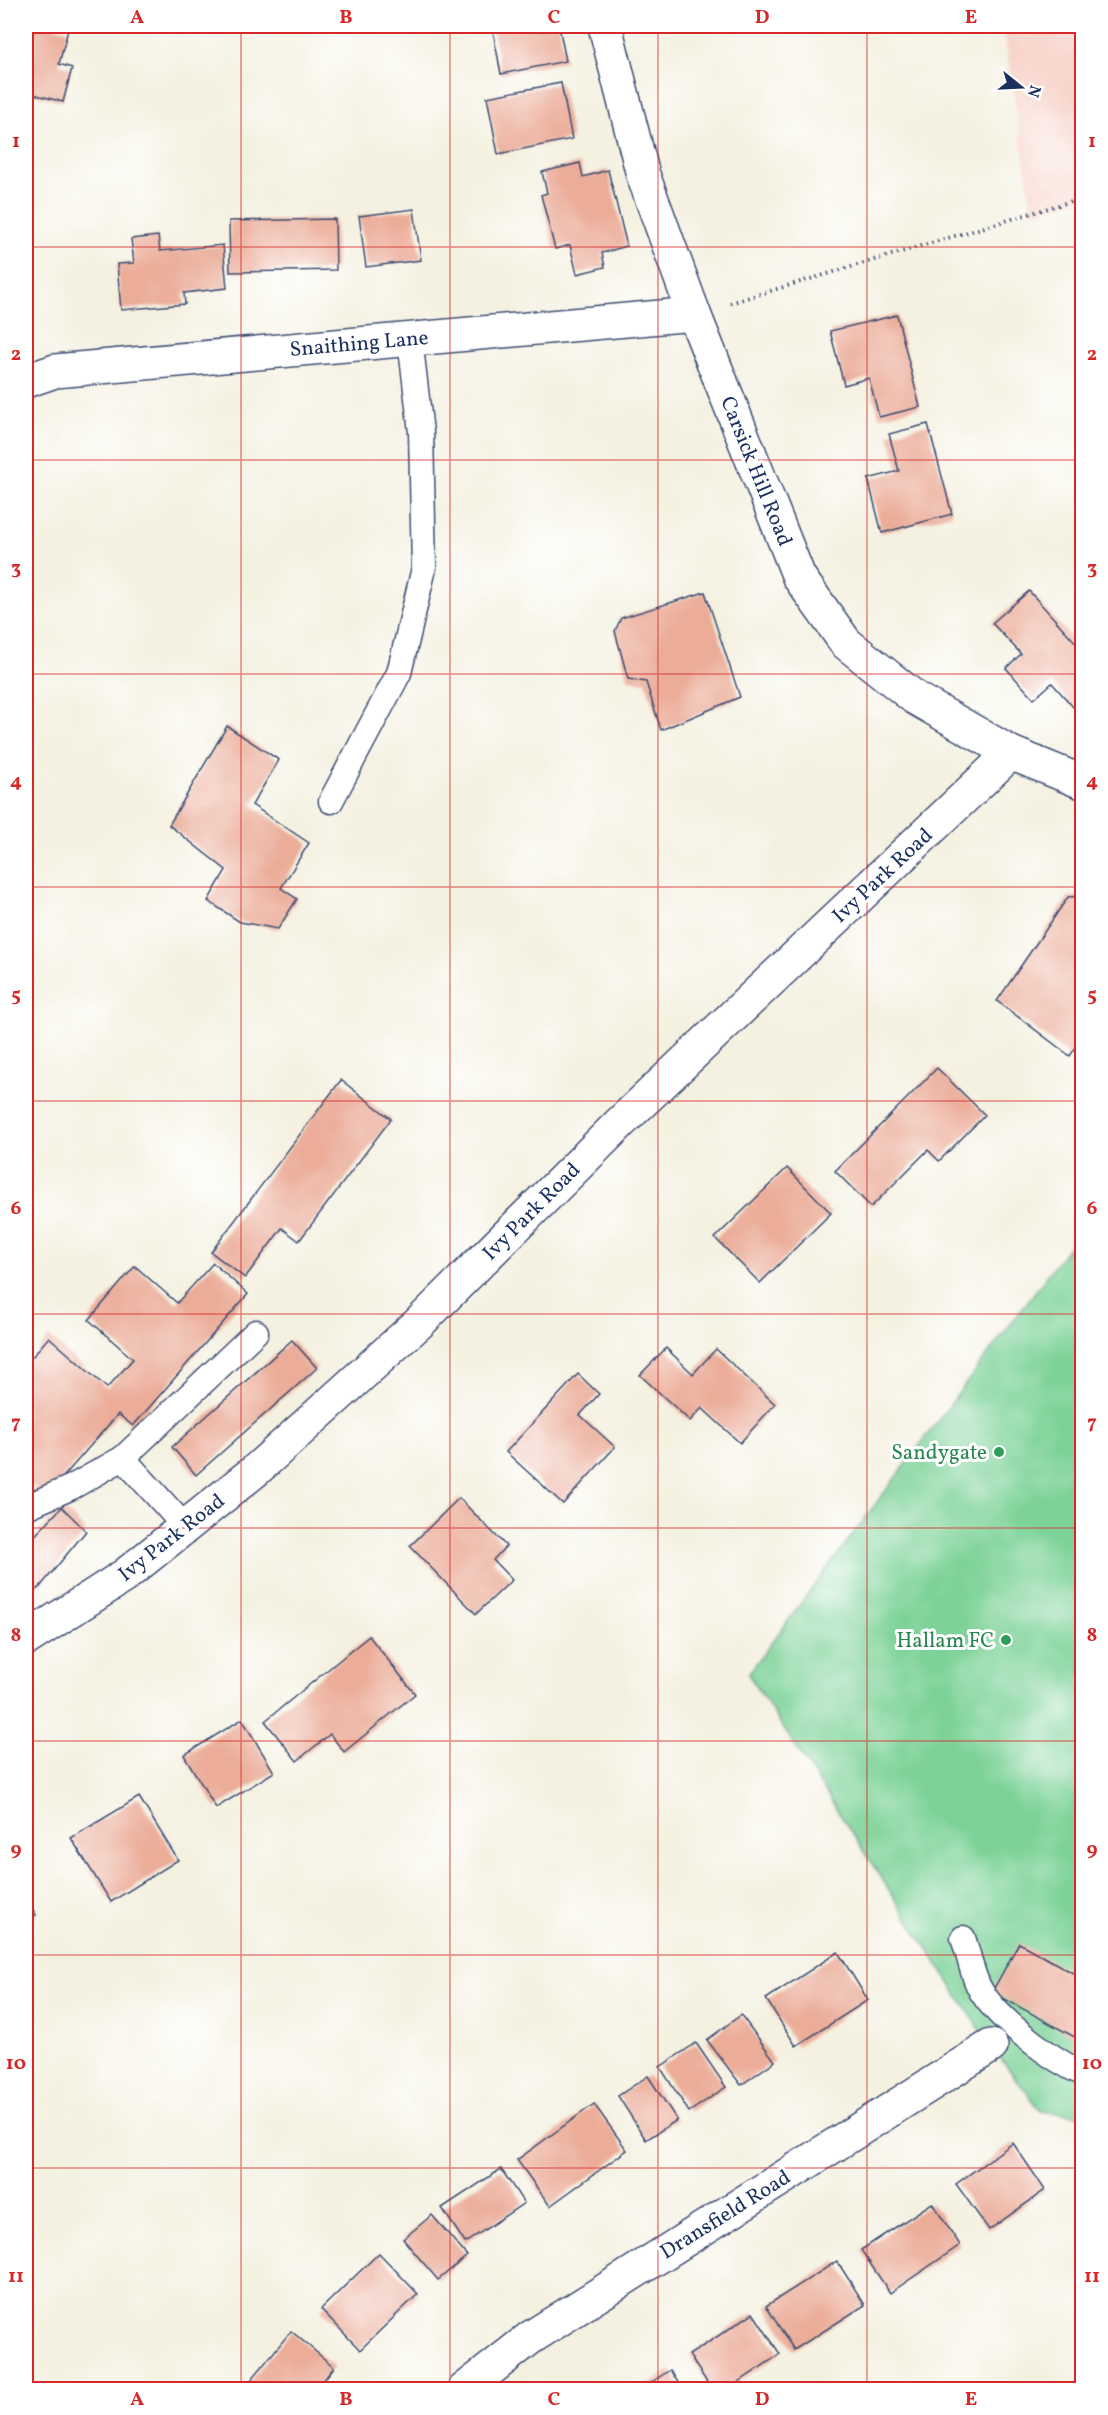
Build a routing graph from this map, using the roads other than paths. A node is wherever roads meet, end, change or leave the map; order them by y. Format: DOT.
graph roads {
  1 [pos="605,26"];
  2 [pos="694,314"];
  3 [pos="410,339"];
  4 [pos="26,381"];
  5 [pos="1011,753"];
  6 [pos="1083,782"];
  7 [pos="331,801"];
  8 [pos="256,1332"];
  9 [pos="123,1458"];
  10 [pos="26,1508"];
  11 [pos="185,1527"];
  12 [pos="26,1639"];
  13 [pos="963,1938"];
  14 [pos="1005,2038"];
  15 [pos="1083,2073"];
  16 [pos="464,2390"];
  1 -- 2 [label="street, Carsick Hill Road"];
  2 -- 3 [label="street, Snaithing Lane"];
  2 -- 5 [label="street, Carsick Hill Road"];
  3 -- 4 [label="street, Snaithing Lane"];
  3 -- 7 [label="lane"];
  5 -- 6 [label="street, Carsick Hill Road"];
  5 -- 11 [label="street, Ivy Park Road"];
  8 -- 9 [label="lane"];
  9 -- 10 [label="lane"];
  9 -- 11 [label="lane"];
  11 -- 12 [label="street, Ivy Park Road"];
  13 -- 14 [label="lane"];
  14 -- 15 [label="lane"];
  14 -- 16 [label="street, Dransfield Road"];
}
